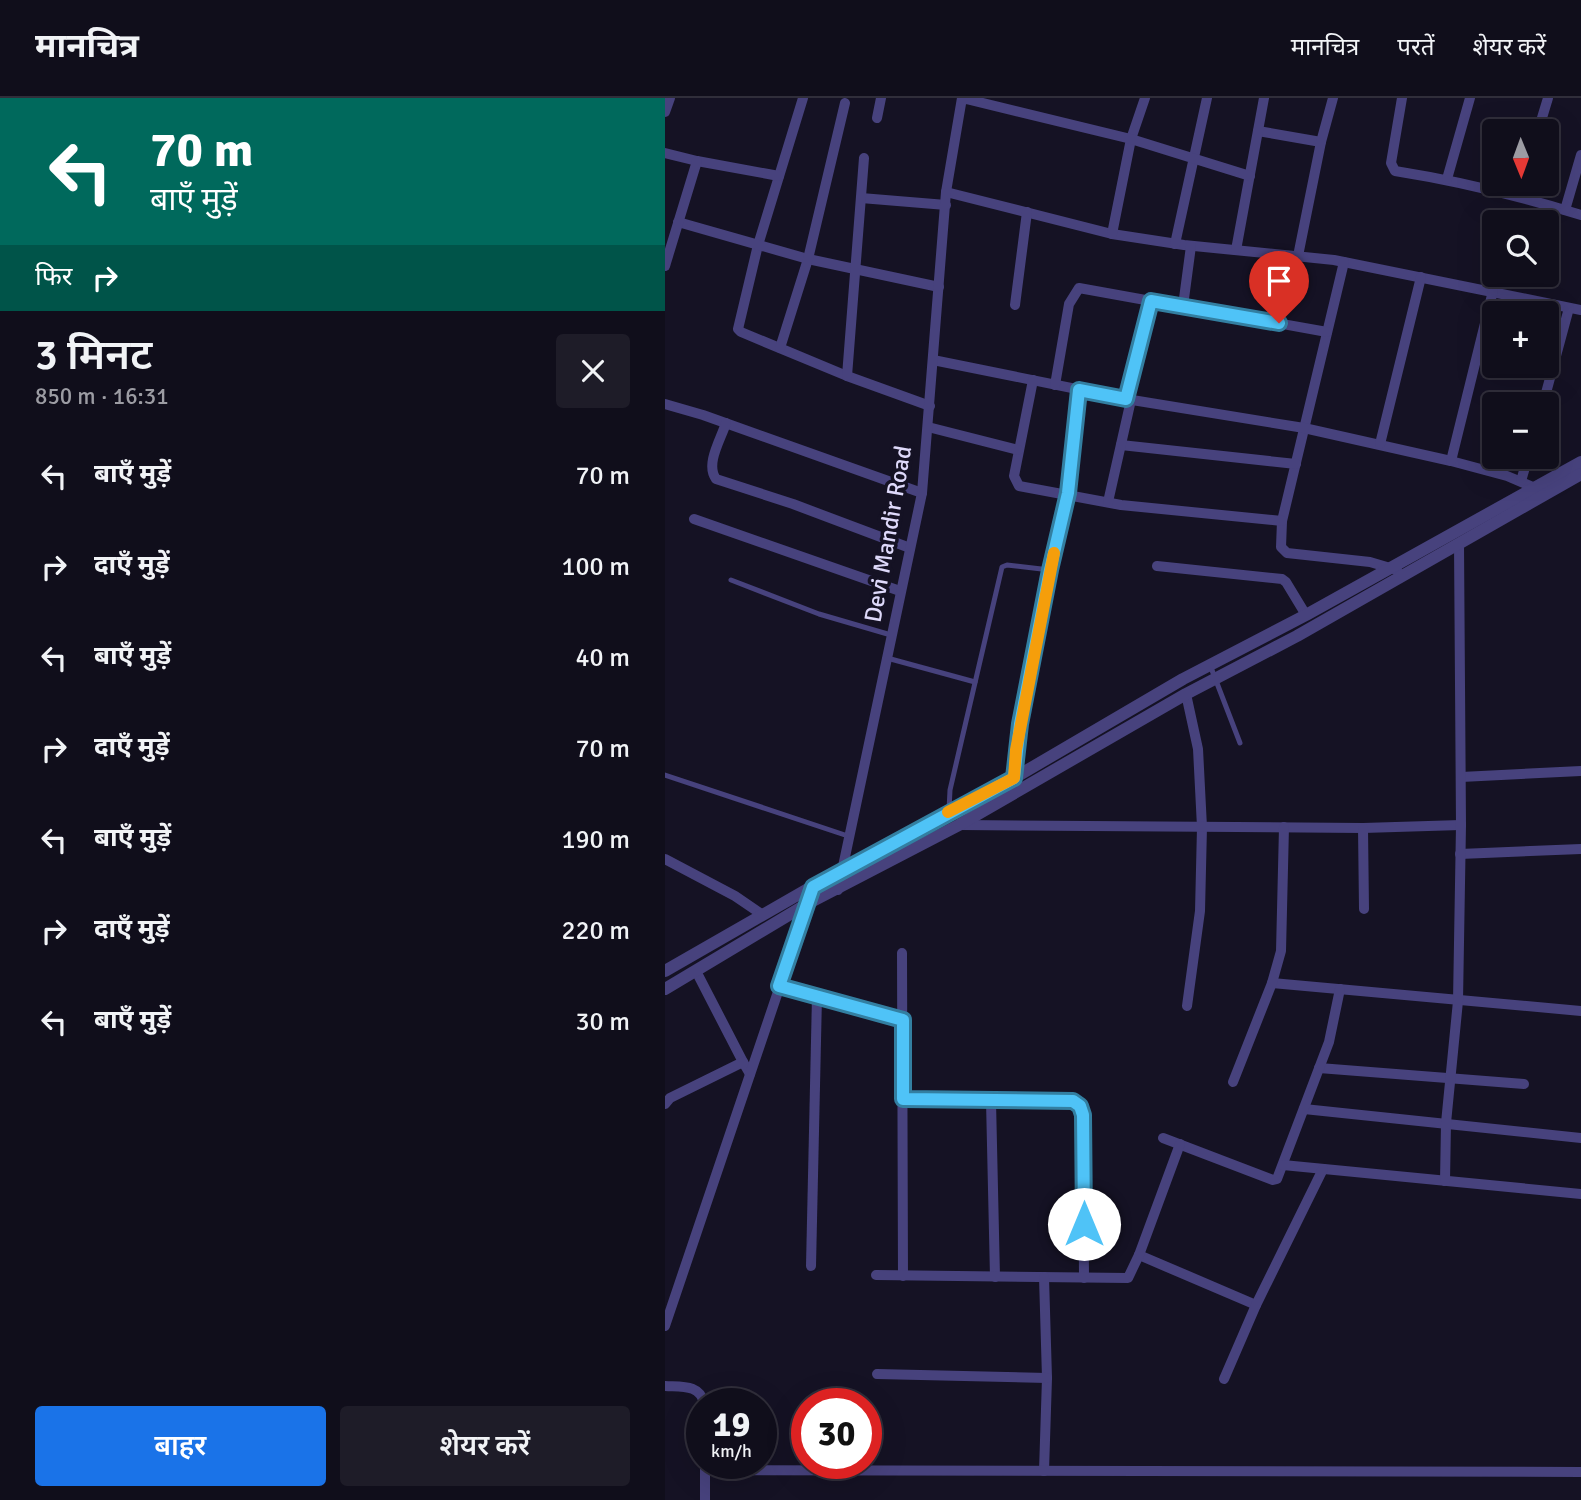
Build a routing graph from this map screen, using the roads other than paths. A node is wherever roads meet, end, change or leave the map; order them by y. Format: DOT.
graph roads {
  1 [pos="803,98"];
  2 [pos="881,98"];
  3 [pos="962,98"];
  4 [pos="1145,98"];
  5 [pos="1207,98"];
  6 [pos="1264,98"];
  7 [pos="1333,98"];
  8 [pos="1402,98"];
  9 [pos="1470,98"];
  10 [pos="1548,98"];
  11 [pos="668,99"];
  12 [pos="845,103"];
  13 [pos="665,113"];
  14 [pos="877,118"];
  15 [pos="1542,119"];
  16 [pos="1258,131"];
  17 [pos="1131,139"];
  18 [pos="1321,142"];
  19 [pos="665,153"];
  20 [pos="1581,155"];
  21 [pos="864,158"];
  22 [pos="1193,159"];
  23 [pos="698,162"];
  24 [pos="779,176"];
  25 [pos="1250,176"];
  26 [pos="1447,179"];
  27 [pos="1482,187"];
  28 [pos="947,192"];
  29 [pos="1519,196"];
  30 [pos="861,198"];
  31 [pos="946,205"];
  32 [pos="1565,210"];
  33 [pos="1027,212"];
  34 [pos="1581,215"];
  35 [pos="678,222"];
  36 [pos="1112,234"];
  37 [pos="1175,244"];
  38 [pos="758,245"];
  39 [pos="1191,246"];
  40 [pos="1236,250"];
  41 [pos="1298,257"];
  42 [pos="808,259"];
  43 [pos="1344,262"];
  44 [pos="665,266"];
  45 [pos="856,270"];
  46 [pos="1421,277"];
  47 [pos="939,287"];
  48 [pos="1493,291"];
  49 [pos="1151,301"];
  50 [pos="1015,305"];
  51 [pos="1183,306"];
  52 [pos="1569,308"];
  53 [pos="1581,310"];
  54 [pos="1327,331"];
  55 [pos="780,348"];
  56 [pos="933,360"];
  57 [pos="847,376"];
  58 [pos="1033,380"];
  59 [pos="1055,385"];
  60 [pos="1079,390"];
  61 [pos="1546,392"];
  62 [pos="1128,399"];
  63 [pos="665,404"];
  64 [pos="930,406"];
  65 [pos="726,424"];
  66 [pos="928,427"];
  67 [pos="1304,428"];
  68 [pos="1380,444"];
  69 [pos="1121,445"];
  70 [pos="1018,450"];
  71 [pos="1451,460"];
  72 [pos="1581,462"];
  73 [pos="1296,464"];
  74 [pos="1528,469"];
  75 [pos="1581,474"];
  76 [pos="1527,484"];
  77 [pos="1068,493"];
  78 [pos="922,494"];
  79 [pos="1108,502"];
  80 [pos="694,519"];
  81 [pos="1282,521"];
  82 [pos="1459,544"];
  83 [pos="910,548"];
  84 [pos="1157,566"];
  85 [pos="1390,567"];
  86 [pos="1050,570"];
  87 [pos="1406,573"];
  88 [pos="731,580"];
  89 [pos="900,591"];
  90 [pos="1306,615"];
  91 [pos="891,635"];
  92 [pos="886,657"];
  93 [pos="1210,665"];
  94 [pos="1216,679"];
  95 [pos="975,682"];
  96 [pos="1187,694"];
  97 [pos="1240,743"];
  98 [pos="1581,771"];
  99 [pos="665,775"];
  100 [pos="1014,778"];
  101 [pos="1461,778"];
  102 [pos="949,812"];
  103 [pos="959,824"];
  104 [pos="1461,825"];
  105 [pos="1202,827"];
  106 [pos="1284,827"];
  107 [pos="1363,828"];
  108 [pos="848,836"];
  109 [pos="1581,849"];
  110 [pos="1460,854"];
  111 [pos="665,859"];
  112 [pos="841,870"];
  113 [pos="813,887"];
  114 [pos="838,890"];
  115 [pos="807,904"];
  116 [pos="1364,909"];
  117 [pos="764,915"];
  118 [pos="902,953"];
  119 [pos="665,971"];
  120 [pos="696,971"];
  121 [pos="1272,983"];
  122 [pos="779,986"];
  123 [pos="665,989"];
  124 [pos="1340,989"];
  125 [pos="817,996"];
  126 [pos="1458,1001"];
  127 [pos="1187,1006"];
  128 [pos="1581,1011"];
  129 [pos="903,1020"];
  130 [pos="743,1062"];
  131 [pos="1319,1068"];
  132 [pos="750,1074"];
  133 [pos="1452,1077"];
  134 [pos="1233,1082"];
  135 [pos="1524,1084"];
  136 [pos="903,1099"];
  137 [pos="991,1101"];
  138 [pos="665,1104"];
  139 [pos="1304,1109"];
  140 [pos="1446,1123"];
  141 [pos="1163,1138"];
  142 [pos="1581,1138"];
  143 [pos="1180,1144"];
  144 [pos="1283,1165"];
  145 [pos="1323,1169"];
  146 [pos="1445,1181"];
  147 [pos="1581,1194"];
  148 [pos="1139,1255"];
  149 [pos="811,1266"];
  150 [pos="876,1275"];
  151 [pos="903,1276"];
  152 [pos="995,1277"];
  153 [pos="1044,1278"];
  154 [pos="1084,1278"];
  155 [pos="1256,1305"];
  156 [pos="665,1326"];
  157 [pos="877,1374"];
  158 [pos="1047,1378"];
  159 [pos="1224,1379"];
  160 [pos="665,1386"];
  161 [pos="690,1388"];
  162 [pos="777,1468"];
  163 [pos="1044,1471"];
  164 [pos="1581,1472"];
  165 [pos="705,1479"];
  166 [pos="705,1500"];
  1 -- 24 [label="street"];
  2 -- 14 [label="street"];
  3 -- 17 [label="street"];
  3 -- 28 [label="street, Devi Mandir Road"];
  4 -- 17 [label="street"];
  5 -- 22 [label="street"];
  6 -- 16 [label="street"];
  7 -- 18 [label="street"];
  8 -- 26 [label="street"];
  9 -- 26 [label="street"];
  10 -- 15 [label="street"];
  11 -- 13 [label="street"];
  12 -- 42 [label="street"];
  16 -- 18 [label="street"];
  16 -- 25 [label="street"];
  17 -- 22 [label="street"];
  17 -- 36 [label="street"];
  18 -- 41 [label="street"];
  19 -- 23 [label="street"];
  20 -- 32 [label="street"];
  21 -- 30 [label="street"];
  22 -- 25 [label="street"];
  22 -- 37 [label="street"];
  23 -- 24 [label="street"];
  23 -- 35 [label="street"];
  24 -- 38 [label="street"];
  25 -- 40 [label="street"];
  26 -- 27 [label="street"];
  28 -- 31 [label="street, Devi Mandir Road"];
  28 -- 33 [label="street"];
  29 -- 32 [label="street"];
  30 -- 31 [label="street"];
  30 -- 45 [label="street"];
  31 -- 47 [label="street, Devi Mandir Road"];
  32 -- 34 [label="street"];
  33 -- 36 [label="street"];
  33 -- 50 [label="street"];
  35 -- 38 [label="street"];
  35 -- 44 [label="street"];
  36 -- 37 [label="street"];
  37 -- 39 [label="street"];
  38 -- 42 [label="street"];
  38 -- 55 [label="street"];
  39 -- 40 [label="street"];
  39 -- 51 [label="street"];
  40 -- 41 [label="street"];
  41 -- 43 [label="street"];
  42 -- 45 [label="street"];
  42 -- 55 [label="street"];
  43 -- 46 [label="street"];
  43 -- 54 [label="street"];
  45 -- 47 [label="street"];
  45 -- 57 [label="street"];
  46 -- 48 [label="street"];
  46 -- 68 [label="street"];
  47 -- 56 [label="street, Devi Mandir Road"];
  48 -- 52 [label="street"];
  48 -- 71 [label="street"];
  49 -- 51 [label="street"];
  49 -- 59 [label="street"];
  49 -- 62 [label="street"];
  51 -- 54 [label="street"];
  52 -- 53 [label="street"];
  52 -- 61 [label="street"];
  54 -- 67 [label="street"];
  55 -- 57 [label="street"];
  56 -- 58 [label="street"];
  56 -- 64 [label="street, Devi Mandir Road"];
  57 -- 64 [label="street"];
  58 -- 59 [label="street"];
  58 -- 70 [label="street"];
  59 -- 60 [label="street"];
  60 -- 62 [label="street"];
  60 -- 77 [label="street"];
  62 -- 67 [label="street"];
  62 -- 69 [label="street"];
  63 -- 65 [label="street"];
  64 -- 66 [label="street, Devi Mandir Road"];
  65 -- 78 [label="street"];
  65 -- 83 [label="street"];
  66 -- 70 [label="street"];
  66 -- 78 [label="street, Devi Mandir Road"];
  67 -- 68 [label="street"];
  67 -- 73 [label="street"];
  68 -- 71 [label="street"];
  69 -- 73 [label="street"];
  69 -- 79 [label="street"];
  70 -- 77 [label="street"];
  71 -- 76 [label="street"];
  72 -- 76 [label="street"];
  73 -- 81 [label="street"];
  74 -- 76 [label="street"];
  75 -- 82 [label="street"];
  76 -- 85 [label="street"];
  77 -- 79 [label="street"];
  77 -- 86 [label="street"];
  78 -- 83 [label="street, Devi Mandir Road"];
  79 -- 81 [label="street"];
  80 -- 89 [label="street"];
  81 -- 85 [label="street"];
  82 -- 87 [label="street"];
  82 -- 101 [label="street"];
  83 -- 89 [label="street, Devi Mandir Road"];
  84 -- 90 [label="street"];
  85 -- 87 [label="street"];
  85 -- 90 [label="street"];
  86 -- 95 [label="lane"];
  86 -- 100 [label="street"];
  87 -- 94 [label="street"];
  88 -- 91 [label="lane"];
  89 -- 91 [label="street, Devi Mandir Road"];
  90 -- 93 [label="street"];
  91 -- 92 [label="street, Devi Mandir Road"];
  92 -- 95 [label="lane"];
  92 -- 108 [label="street, Devi Mandir Road"];
  93 -- 94 [label="lane"];
  93 -- 100 [label="street"];
  94 -- 96 [label="street"];
  94 -- 97 [label="lane"];
  95 -- 102 [label="lane"];
  96 -- 103 [label="street"];
  96 -- 105 [label="street"];
  98 -- 101 [label="street"];
  99 -- 108 [label="lane"];
  100 -- 102 [label="street"];
  101 -- 104 [label="street"];
  102 -- 112 [label="street"];
  103 -- 105 [label="street"];
  103 -- 114 [label="street"];
  104 -- 107 [label="street"];
  104 -- 110 [label="street"];
  105 -- 106 [label="street"];
  105 -- 127 [label="street"];
  106 -- 107 [label="street"];
  106 -- 121 [label="street"];
  107 -- 116 [label="street"];
  108 -- 112 [label="street, Devi Mandir Road"];
  109 -- 110 [label="street"];
  110 -- 126 [label="street"];
  111 -- 117 [label="street"];
  112 -- 113 [label="street"];
  112 -- 114 [label="street, Devi Mandir Road"];
  113 -- 115 [label="street"];
  113 -- 117 [label="street"];
  114 -- 115 [label="street"];
  115 -- 120 [label="street"];
  115 -- 122 [label="street"];
  117 -- 119 [label="street"];
  118 -- 129 [label="street"];
  120 -- 123 [label="street"];
  120 -- 130 [label="street"];
  121 -- 124 [label="street"];
  121 -- 134 [label="street"];
  122 -- 125 [label="street"];
  122 -- 132 [label="street"];
  124 -- 126 [label="street"];
  124 -- 131 [label="street"];
  125 -- 129 [label="street"];
  125 -- 149 [label="street"];
  126 -- 128 [label="street"];
  126 -- 133 [label="street"];
  129 -- 136 [label="street"];
  130 -- 132 [label="street"];
  130 -- 138 [label="street"];
  131 -- 133 [label="street"];
  131 -- 139 [label="street"];
  132 -- 156 [label="street"];
  133 -- 135 [label="street"];
  133 -- 140 [label="street"];
  136 -- 137 [label="street"];
  136 -- 151 [label="street"];
  137 -- 152 [label="street"];
  137 -- 154 [label="street"];
  139 -- 140 [label="street"];
  139 -- 144 [label="street"];
  140 -- 142 [label="street"];
  140 -- 146 [label="street"];
  141 -- 143 [label="street"];
  143 -- 144 [label="street"];
  143 -- 148 [label="street"];
  144 -- 145 [label="street"];
  145 -- 146 [label="street"];
  145 -- 155 [label="street"];
  146 -- 147 [label="street"];
  148 -- 154 [label="street"];
  148 -- 155 [label="street"];
  150 -- 151 [label="street"];
  151 -- 152 [label="street"];
  152 -- 153 [label="street"];
  153 -- 154 [label="street"];
  153 -- 158 [label="street"];
  155 -- 159 [label="street"];
  157 -- 158 [label="street"];
  158 -- 163 [label="street"];
  160 -- 161 [label="street"];
  162 -- 163 [label="street"];
  163 -- 164 [label="street"];
  165 -- 166 [label="street"];
}
